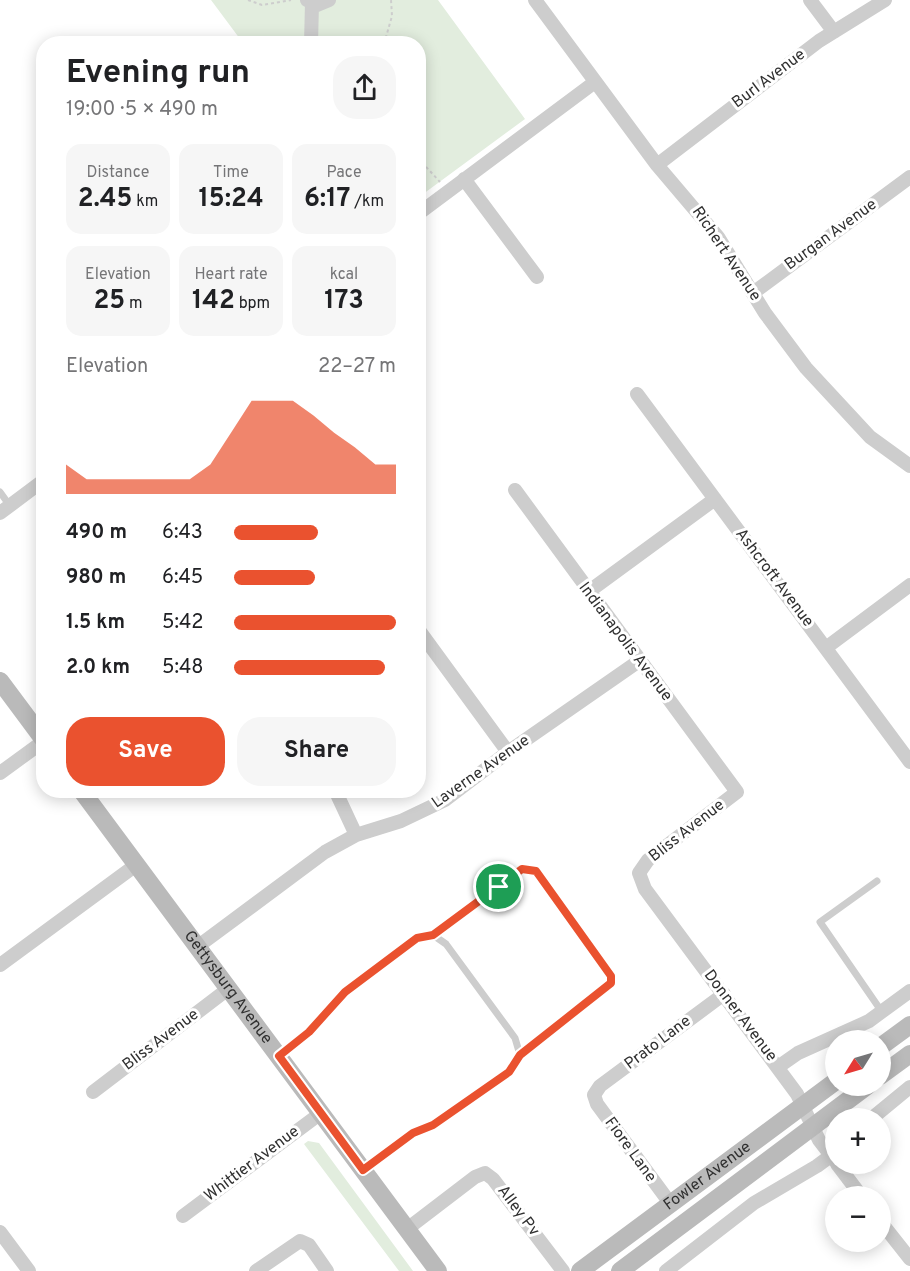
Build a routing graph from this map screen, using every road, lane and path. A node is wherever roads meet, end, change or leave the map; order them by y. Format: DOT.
graph roads {
  1 [pos="248,0"];
  2 [pos="291,0"];
  3 [pos="329,0"];
  4 [pos="391,0"];
  5 [pos="534,0"];
  6 [pos="810,0"];
  7 [pos="885,0"];
  8 [pos="309,2"];
  9 [pos="834,32"];
  10 [pos="311,36"];
  11 [pos="386,36"];
  12 [pos="595,82"];
  13 [pos="657,165"];
  14 [pos="426,167"];
  15 [pos="910,177"];
  16 [pos="465,179"];
  17 [pos="448,192"];
  18 [pos="426,208"];
  19 [pos="537,277"];
  20 [pos="753,293"];
  21 [pos="637,394"];
  22 [pos="910,466"];
  23 [pos="36,486"];
  24 [pos="515,490"];
  25 [pos="0,492"];
  26 [pos="715,499"];
  27 [pos="5,509"];
  28 [pos="910,585"];
  29 [pos="588,592"];
  30 [pos="426,640"];
  31 [pos="826,648"];
  32 [pos="639,661"];
  33 [pos="0,681"];
  34 [pos="36,729"];
  35 [pos="36,746"];
  36 [pos="508,752"];
  37 [pos="910,762"];
  38 [pos="0,773"];
  39 [pos="737,792"];
  40 [pos="87,798"];
  41 [pos="339,798"];
  42 [pos="356,835"];
  43 [pos="136,864"];
  44 [pos="639,873"];
  45 [pos="877,881"];
  46 [pos="433,935"];
  47 [pos="197,948"];
  48 [pos="0,965"];
  49 [pos="228,989"];
  50 [pos="910,991"];
  51 [pos="724,994"];
  52 [pos="882,1012"];
  53 [pos="910,1025"];
  54 [pos="891,1039"];
  55 [pos="910,1054"];
  56 [pos="520,1055"];
  57 [pos="279,1056"];
  58 [pos="778,1067"];
  59 [pos="891,1068"];
  60 [pos="910,1087"];
  61 [pos="825,1089"];
  62 [pos="93,1092"];
  63 [pos="594,1095"];
  64 [pos="854,1096"];
  65 [pos="803,1105"];
  66 [pos="884,1108"];
  67 [pos="321,1113"];
  68 [pos="813,1127"];
  69 [pos="825,1144"];
  70 [pos="825,1164"];
  71 [pos="363,1170"];
  72 [pos="670,1203"];
  73 [pos="183,1216"];
  74 [pos="407,1229"];
  75 [pos="0,1232"];
  76 [pos="891,1235"];
  77 [pos="910,1259"];
  78 [pos="29,1271"];
  79 [pos="256,1271"];
  80 [pos="327,1271"];
  81 [pos="438,1271"];
  82 [pos="563,1271"];
  83 [pos="580,1271"];
  84 [pos="620,1271"];
  85 [pos="666,1271"];
  1 -- 2 [label="path"];
  3 -- 8 [label="street"];
  4 -- 11 [label="path"];
  5 -- 12 [label="street, Richert Avenue"];
  6 -- 9 [label="street"];
  7 -- 9 [label="street, Burl Avenue"];
  8 -- 10 [label="street"];
  9 -- 13 [label="street, Burl Avenue"];
  12 -- 13 [label="street, Richert Avenue"];
  12 -- 16 [label="street"];
  13 -- 20 [label="street, Richert Avenue"];
  14 -- 17 [label="path"];
  15 -- 20 [label="street, Burgan Avenue"];
  16 -- 17 [label="street"];
  16 -- 19 [label="street"];
  17 -- 18 [label="street"];
  20 -- 22 [label="street, Richert Avenue"];
  21 -- 26 [label="street, Ashcroft Avenue"];
  23 -- 27 [label="street"];
  24 -- 29 [label="street, Indianapolis Avenue"];
  25 -- 27 [label="lane"];
  26 -- 29 [label="street"];
  26 -- 31 [label="street, Ashcroft Avenue"];
  28 -- 31 [label="street"];
  29 -- 32 [label="street, Indianapolis Avenue"];
  30 -- 36 [label="street"];
  31 -- 37 [label="street, Ashcroft Avenue"];
  32 -- 36 [label="street, Laverne Avenue"];
  32 -- 39 [label="street, Indianapolis Avenue"];
  33 -- 34 [label="main road"];
  35 -- 38 [label="street"];
  36 -- 42 [label="street, Laverne Avenue"];
  39 -- 44 [label="street, Bliss Avenue"];
  40 -- 43 [label="main road, Gettysburg Avenue"];
  41 -- 42 [label="street"];
  42 -- 47 [label="street, Laverne Avenue"];
  43 -- 47 [label="main road, Gettysburg Avenue"];
  43 -- 48 [label="street"];
  44 -- 51 [label="street, Donner Avenue"];
  45 -- 52 [label="lane"];
  46 -- 56 [label="lane"];
  46 -- 56 [label="lane"];
  46 -- 57 [label="lane"];
  47 -- 49 [label="main road, Gettysburg Avenue"];
  49 -- 57 [label="main road, Gettysburg Avenue"];
  49 -- 62 [label="street, Bliss Avenue"];
  50 -- 52 [label="street"];
  51 -- 58 [label="street, Donner Avenue"];
  51 -- 63 [label="street, Prato Lane"];
  52 -- 58 [label="street"];
  53 -- 54 [label="main road"];
  55 -- 59 [label="main road"];
  56 -- 71 [label="lane"];
  57 -- 67 [label="main road, Gettysburg Avenue"];
  58 -- 65 [label="street, Donner Avenue"];
  60 -- 66 [label="street"];
  61 -- 65 [label="main road, Fowler Avenue"];
  63 -- 72 [label="street, Fiore Lane"];
  64 -- 68 [label="main road, Fowler Avenue"];
  65 -- 68 [label="street, Donner Avenue"];
  65 -- 72 [label="main road, Fowler Avenue"];
  67 -- 71 [label="main road, Gettysburg Avenue"];
  67 -- 73 [label="street, Whittier Avenue"];
  68 -- 69 [label="street, Donner Avenue"];
  68 -- 84 [label="main road, Fowler Avenue"];
  70 -- 85 [label="street"];
  71 -- 74 [label="main road, Gettysburg Avenue"];
  72 -- 83 [label="main road, Fowler Avenue"];
  74 -- 81 [label="main road, Gettysburg Avenue"];
  74 -- 82 [label="street, Alley Pv"];
  75 -- 78 [label="street"];
  76 -- 77 [label="street"];
  79 -- 80 [label="street"];
}
